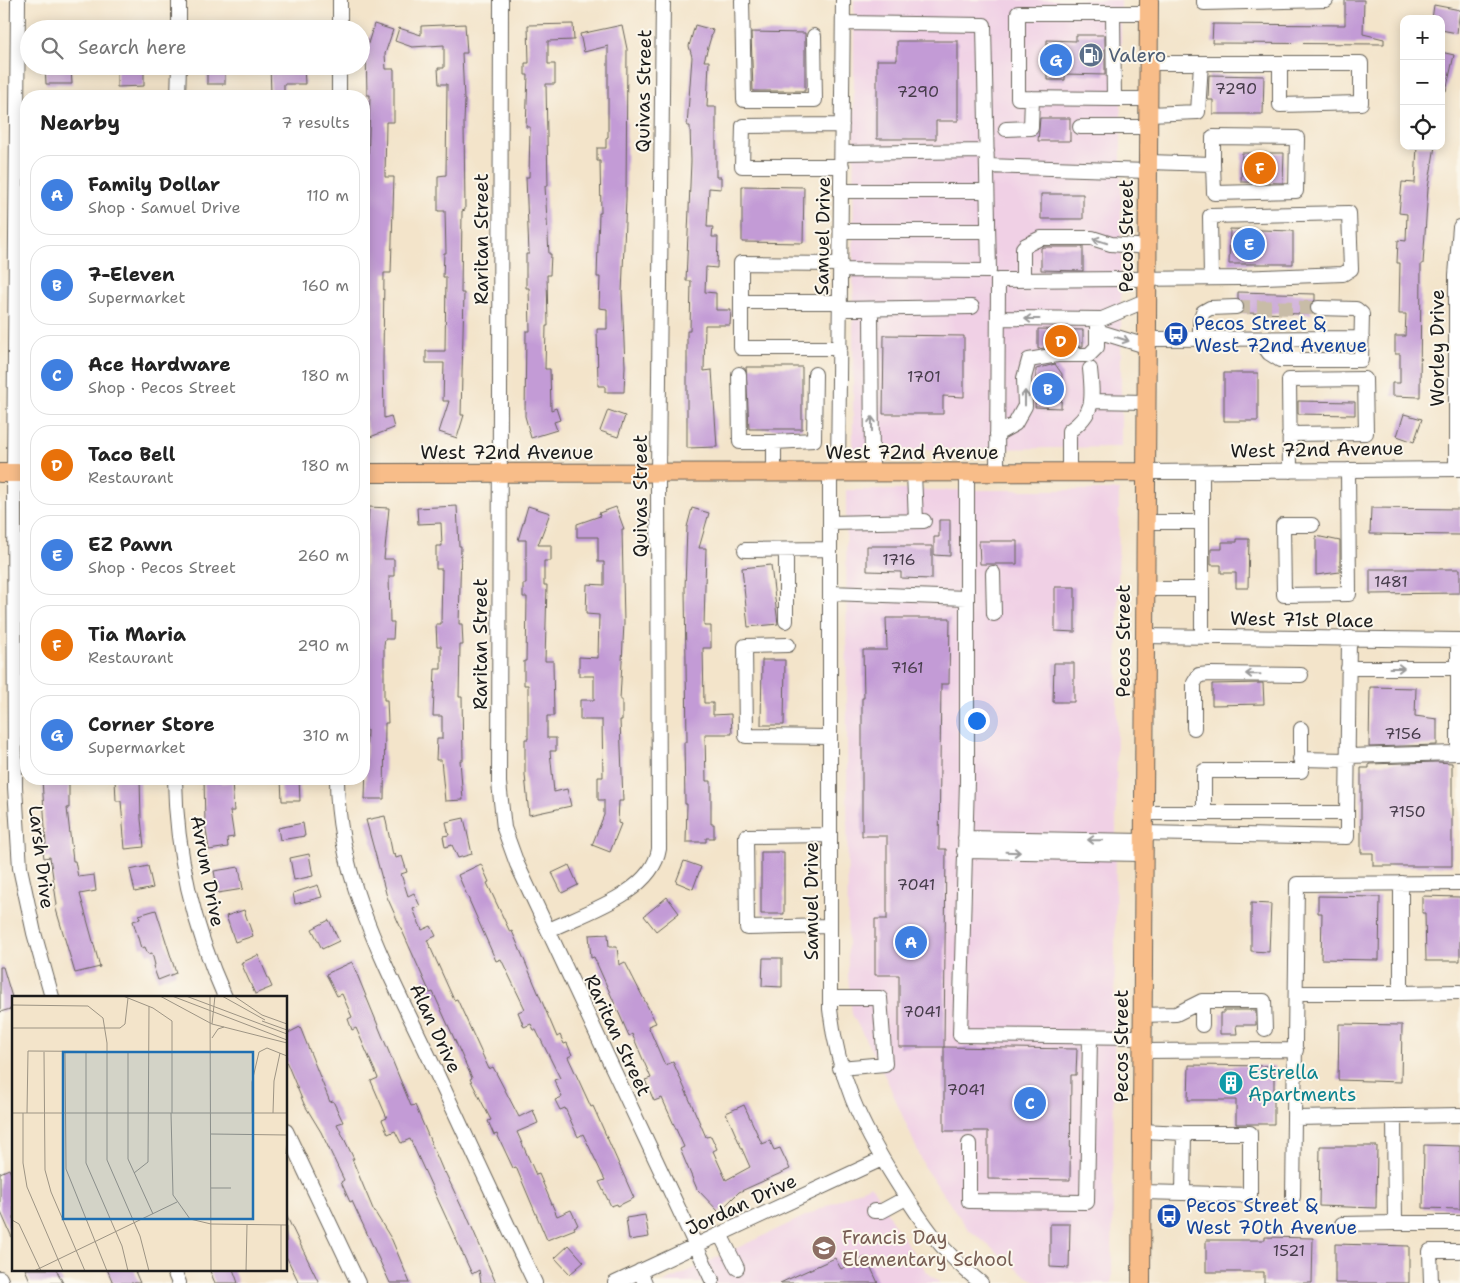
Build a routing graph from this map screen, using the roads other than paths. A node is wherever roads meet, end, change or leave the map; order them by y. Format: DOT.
graph roads {
  1 [pos="18,0"];
  2 [pos="179,0"];
  3 [pos="340,0"];
  4 [pos="501,0"];
  5 [pos="652,0"];
  6 [pos="664,0"];
  7 [pos="742,0"];
  8 [pos="843,0"];
  9 [pos="1204,0"];
  10 [pos="1326,0"];
  11 [pos="1226,1"];
  12 [pos="1148,7"];
  13 [pos="1114,13"];
  14 [pos="179,20"];
  15 [pos="340,20"];
  16 [pos="843,24"];
  17 [pos="814,36"];
  18 [pos="1148,63"];
  19 [pos="1201,63"];
  20 [pos="1280,63"];
  21 [pos="179,75"];
  22 [pos="339,75"];
  23 [pos="178,90"];
  24 [pos="339,90"];
  25 [pos="1032,98"];
  26 [pos="1114,99"];
  27 [pos="1148,113"];
  28 [pos="842,125"];
  29 [pos="1080,127"];
  30 [pos="1006,129"];
  31 [pos="987,151"];
  32 [pos="842,159"];
  33 [pos="1213,164"];
  34 [pos="987,166"];
  35 [pos="1148,167"];
  36 [pos="841,191"];
  37 [pos="987,191"];
  38 [pos="1460,227"];
  39 [pos="841,231"];
  40 [pos="988,231"];
  41 [pos="1148,247"];
  42 [pos="840,267"];
  43 [pos="1147,277"];
  44 [pos="1211,278"];
  45 [pos="1023,279"];
  46 [pos="1147,300"];
  47 [pos="741,302"];
  48 [pos="840,306"];
  49 [pos="972,307"];
  50 [pos="1236,307"];
  51 [pos="871,308"];
  52 [pos="1318,308"];
  53 [pos="998,318"];
  54 [pos="1097,325"];
  55 [pos="1200,338"];
  56 [pos="1362,338"];
  57 [pos="1259,339"];
  58 [pos="1146,343"];
  59 [pos="840,348"];
  60 [pos="1090,369"];
  61 [pos="739,374"];
  62 [pos="815,374"];
  63 [pos="1091,401"];
  64 [pos="1146,402"];
  65 [pos="997,434"];
  66 [pos="1289,434"];
  67 [pos="774,442"];
  68 [pos="1458,469"];
  69 [pos="1348,470"];
  70 [pos="1290,471"];
  71 [pos="1146,472"];
  72 [pos="1202,472"];
  73 [pos="13,473"];
  74 [pos="370,473"];
  75 [pos="498,473"];
  76 [pos="658,473"];
  77 [pos="774,473"];
  78 [pos="834,473"];
  79 [pos="872,473"];
  80 [pos="914,473"];
  81 [pos="967,473"];
  82 [pos="997,473"];
  83 [pos="1069,473"];
  84 [pos="1145,522"];
  85 [pos="1202,522"];
  86 [pos="830,523"];
  87 [pos="1312,525"];
  88 [pos="830,549"];
  89 [pos="745,550"];
  90 [pos="786,550"];
  91 [pos="993,573"];
  92 [pos="1145,589"];
  93 [pos="1202,589"];
  94 [pos="830,593"];
  95 [pos="967,598"];
  96 [pos="994,614"];
  97 [pos="786,621"];
  98 [pos="1144,636"];
  99 [pos="1202,636"];
  100 [pos="1349,638"];
  101 [pos="1459,640"];
  102 [pos="788,646"];
  103 [pos="1348,668"];
  104 [pos="1457,668"];
  105 [pos="1302,674"];
  106 [pos="1194,728"];
  107 [pos="1301,729"];
  108 [pos="830,736"];
  109 [pos="1347,758"];
  110 [pos="1300,760"];
  111 [pos="175,785"];
  112 [pos="337,785"];
  113 [pos="1144,812"];
  114 [pos="1347,813"];
  115 [pos="1204,814"];
  116 [pos="830,835"];
  117 [pos="1143,842"];
  118 [pos="965,844"];
  119 [pos="1401,883"];
  120 [pos="1460,883"];
  121 [pos="830,926"];
  122 [pos="548,930"];
  123 [pos="1460,992"];
  124 [pos="1296,993"];
  125 [pos="1401,993"];
  126 [pos="52,996"];
  127 [pos="225,996"];
  128 [pos="830,998"];
  129 [pos="1202,1001"];
  130 [pos="1142,1014"];
  131 [pos="1202,1025"];
  132 [pos="1264,1029"];
  133 [pos="1090,1037"];
  134 [pos="1142,1044"];
  135 [pos="1296,1050"];
  136 [pos="840,1068"];
  137 [pos="1460,1115"];
  138 [pos="1394,1116"];
  139 [pos="1295,1118"];
  140 [pos="1141,1131"];
  141 [pos="1184,1132"];
  142 [pos="288,1135"];
  143 [pos="969,1144"];
  144 [pos="882,1159"];
  145 [pos="1141,1192"];
  146 [pos="1183,1193"];
  147 [pos="1293,1197"];
  148 [pos="906,1198"];
  149 [pos="874,1211"];
  150 [pos="1395,1223"];
  151 [pos="1460,1223"];
  152 [pos="1342,1224"];
  153 [pos="720,1234"];
  154 [pos="696,1246"];
  155 [pos="1460,1251"];
  156 [pos="737,1268"];
  157 [pos="172,1270"];
  158 [pos="643,1277"];
  159 [pos="0,1278"];
  160 [pos="712,1280"];
  161 [pos="2,1283"];
  162 [pos="179,1283"];
  163 [pos="358,1283"];
  164 [pos="535,1283"];
  165 [pos="615,1283"];
  166 [pos="981,1283"];
  167 [pos="1141,1283"];
  168 [pos="1431,1283"];
  1 -- 73 [label="street, Larsh Drive"];
  2 -- 14 [label="street"];
  3 -- 15 [label="street"];
  4 -- 75 [label="street, Raritan Street"];
  5 -- 6 [label="street"];
  6 -- 76 [label="street, Quivas Street"];
  7 -- 17 [label="street"];
  8 -- 16 [label="street, Samuel Drive"];
  9 -- 11 [label="street"];
  10 -- 11 [label="street"];
  12 -- 13 [label="street"];
  12 -- 18 [label="main road, Pecos Street"];
  13 -- 25 [label="street"];
  13 -- 26 [label="street"];
  16 -- 28 [label="street, Samuel Drive"];
  16 -- 31 [label="street"];
  18 -- 19 [label="street"];
  18 -- 27 [label="main road, Pecos Street"];
  19 -- 20 [label="street"];
  19 -- 27 [label="street"];
  20 -- 20 [label="street"];
  21 -- 23 [label="street"];
  22 -- 24 [label="street"];
  25 -- 26 [label="street"];
  25 -- 30 [label="street"];
  26 -- 27 [label="street"];
  27 -- 29 [label="street"];
  27 -- 35 [label="main road, Pecos Street"];
  28 -- 32 [label="street, Samuel Drive"];
  28 -- 32 [label="street"];
  31 -- 32 [label="street"];
  31 -- 34 [label="street"];
  32 -- 36 [label="street, Samuel Drive"];
  33 -- 33 [label="street"];
  33 -- 35 [label="street"];
  34 -- 35 [label="street"];
  34 -- 37 [label="street"];
  35 -- 41 [label="main road, Pecos Street"];
  36 -- 37 [label="street"];
  36 -- 39 [label="street, Samuel Drive"];
  37 -- 40 [label="street"];
  38 -- 68 [label="street, Worley Drive"];
  39 -- 40 [label="street"];
  39 -- 42 [label="street, Samuel Drive"];
  40 -- 42 [label="street"];
  41 -- 43 [label="main road, Pecos Street"];
  41 -- 45 [label="street, one-way"];
  42 -- 47 [label="street"];
  42 -- 48 [label="street, Samuel Drive"];
  43 -- 44 [label="street"];
  43 -- 45 [label="street"];
  43 -- 46 [label="main road, Pecos Street"];
  44 -- 44 [label="street"];
  45 -- 53 [label="street"];
  46 -- 54 [label="street"];
  46 -- 58 [label="main road, Pecos Street"];
  47 -- 48 [label="street"];
  47 -- 59 [label="street"];
  48 -- 51 [label="street"];
  48 -- 59 [label="street, Samuel Drive"];
  49 -- 51 [label="street"];
  50 -- 55 [label="street"];
  79 -- 51 [label="street, one-way"];
  52 -- 56 [label="street"];
  54 -- 53 [label="street, one-way"];
  53 -- 65 [label="street"];
  54 -- 58 [label="street, one-way"];
  65 -- 54 [label="street, one-way"];
  55 -- 57 [label="street"];
  55 -- 58 [label="street"];
  56 -- 57 [label="street"];
  56 -- 57 [label="street"];
  58 -- 64 [label="main road, Pecos Street"];
  59 -- 78 [label="street, Samuel Drive"];
  60 -- 63 [label="street"];
  61 -- 67 [label="street"];
  62 -- 67 [label="street"];
  63 -- 64 [label="street"];
  63 -- 83 [label="street"];
  64 -- 71 [label="main road, Pecos Street"];
  65 -- 82 [label="street"];
  66 -- 66 [label="street"];
  66 -- 70 [label="street"];
  67 -- 77 [label="street"];
  68 -- 69 [label="street, West 72nd Avenue"];
  69 -- 70 [label="street, West 72nd Avenue"];
  69 -- 87 [label="street"];
  70 -- 72 [label="street, West 72nd Avenue"];
  71 -- 72 [label="street, West 72nd Avenue"];
  71 -- 83 [label="main road, West 72nd Avenue"];
  71 -- 84 [label="main road, Pecos Street"];
  72 -- 85 [label="street"];
  73 -- 126 [label="street, Larsh Drive"];
  74 -- 75 [label="main road, West 72nd Avenue"];
  75 -- 76 [label="main road, West 72nd Avenue"];
  75 -- 122 [label="street, Raritan Street"];
  76 -- 77 [label="main road, West 72nd Avenue"];
  76 -- 122 [label="street, Quivas Street"];
  77 -- 78 [label="main road, West 72nd Avenue"];
  78 -- 79 [label="main road, West 72nd Avenue"];
  78 -- 86 [label="street, Samuel Drive"];
  79 -- 80 [label="main road, West 72nd Avenue"];
  80 -- 81 [label="main road, West 72nd Avenue"];
  80 -- 86 [label="street"];
  81 -- 82 [label="main road, West 72nd Avenue"];
  81 -- 95 [label="street"];
  82 -- 83 [label="main road, West 72nd Avenue"];
  84 -- 85 [label="street"];
  84 -- 92 [label="main road, Pecos Street"];
  85 -- 93 [label="street"];
  86 -- 88 [label="street, Samuel Drive"];
  88 -- 90 [label="street"];
  88 -- 94 [label="street, Samuel Drive"];
  89 -- 90 [label="street"];
  90 -- 97 [label="street"];
  91 -- 96 [label="street"];
  92 -- 93 [label="street"];
  92 -- 98 [label="main road, Pecos Street"];
  93 -- 99 [label="street"];
  94 -- 95 [label="street"];
  94 -- 108 [label="street, Samuel Drive"];
  95 -- 118 [label="street"];
  98 -- 99 [label="street, West 71st Place"];
  98 -- 113 [label="main road, Pecos Street"];
  99 -- 100 [label="street, West 71st Place"];
  100 -- 101 [label="street, West 71st Place"];
  100 -- 103 [label="street"];
  101 -- 104 [label="street"];
  102 -- 108 [label="street"];
  103 -- 104 [label="street, one-way"];
  103 -- 109 [label="street"];
  104 -- 109 [label="street"];
  105 -- 106 [label="street, one-way"];
  107 -- 110 [label="street"];
  108 -- 116 [label="street, Samuel Drive"];
  109 -- 110 [label="street"];
  109 -- 114 [label="street"];
  110 -- 115 [label="street"];
  111 -- 127 [label="street, Avrum Drive"];
  112 -- 164 [label="street, Alan Drive"];
  113 -- 115 [label="street"];
  113 -- 117 [label="main road, Pecos Street"];
  114 -- 115 [label="street"];
  114 -- 117 [label="street"];
  116 -- 121 [label="street, Samuel Drive"];
  116 -- 121 [label="street"];
  117 -- 118 [label="street"];
  117 -- 130 [label="main road, Pecos Street"];
  118 -- 133 [label="street"];
  119 -- 120 [label="street"];
  119 -- 124 [label="street"];
  119 -- 125 [label="street"];
  121 -- 128 [label="street, Samuel Drive"];
  122 -- 154 [label="street, Raritan Street"];
  123 -- 125 [label="street"];
  124 -- 125 [label="street"];
  124 -- 135 [label="street"];
  128 -- 136 [label="street, Samuel Drive"];
  128 -- 136 [label="street"];
  129 -- 130 [label="street"];
  129 -- 131 [label="street"];
  129 -- 132 [label="street"];
  130 -- 134 [label="main road, Pecos Street"];
  133 -- 134 [label="street"];
  133 -- 143 [label="street"];
  134 -- 135 [label="street"];
  134 -- 140 [label="main road, Pecos Street"];
  135 -- 139 [label="street"];
  136 -- 144 [label="street, Samuel Drive"];
  137 -- 138 [label="street"];
  138 -- 139 [label="street"];
  138 -- 150 [label="street"];
  139 -- 147 [label="street"];
  140 -- 141 [label="street"];
  140 -- 145 [label="main road, Pecos Street"];
  141 -- 146 [label="street"];
  141 -- 146 [label="street"];
  142 -- 163 [label="street"];
  144 -- 148 [label="street, Samuel Drive"];
  144 -- 153 [label="street, Jordan Drive"];
  145 -- 146 [label="street"];
  145 -- 167 [label="main road, Pecos Street"];
  148 -- 149 [label="street"];
  148 -- 166 [label="street, Samuel Drive"];
  150 -- 151 [label="street"];
  150 -- 152 [label="street"];
  153 -- 154 [label="street, Jordan Drive"];
  153 -- 156 [label="street"];
  154 -- 158 [label="street, Jordan Drive"];
  154 -- 160 [label="street, Raritan Street"];
  155 -- 168 [label="street"];
  157 -- 162 [label="street"];
  158 -- 165 [label="street, Jordan Drive"];
  159 -- 161 [label="street"];
}
